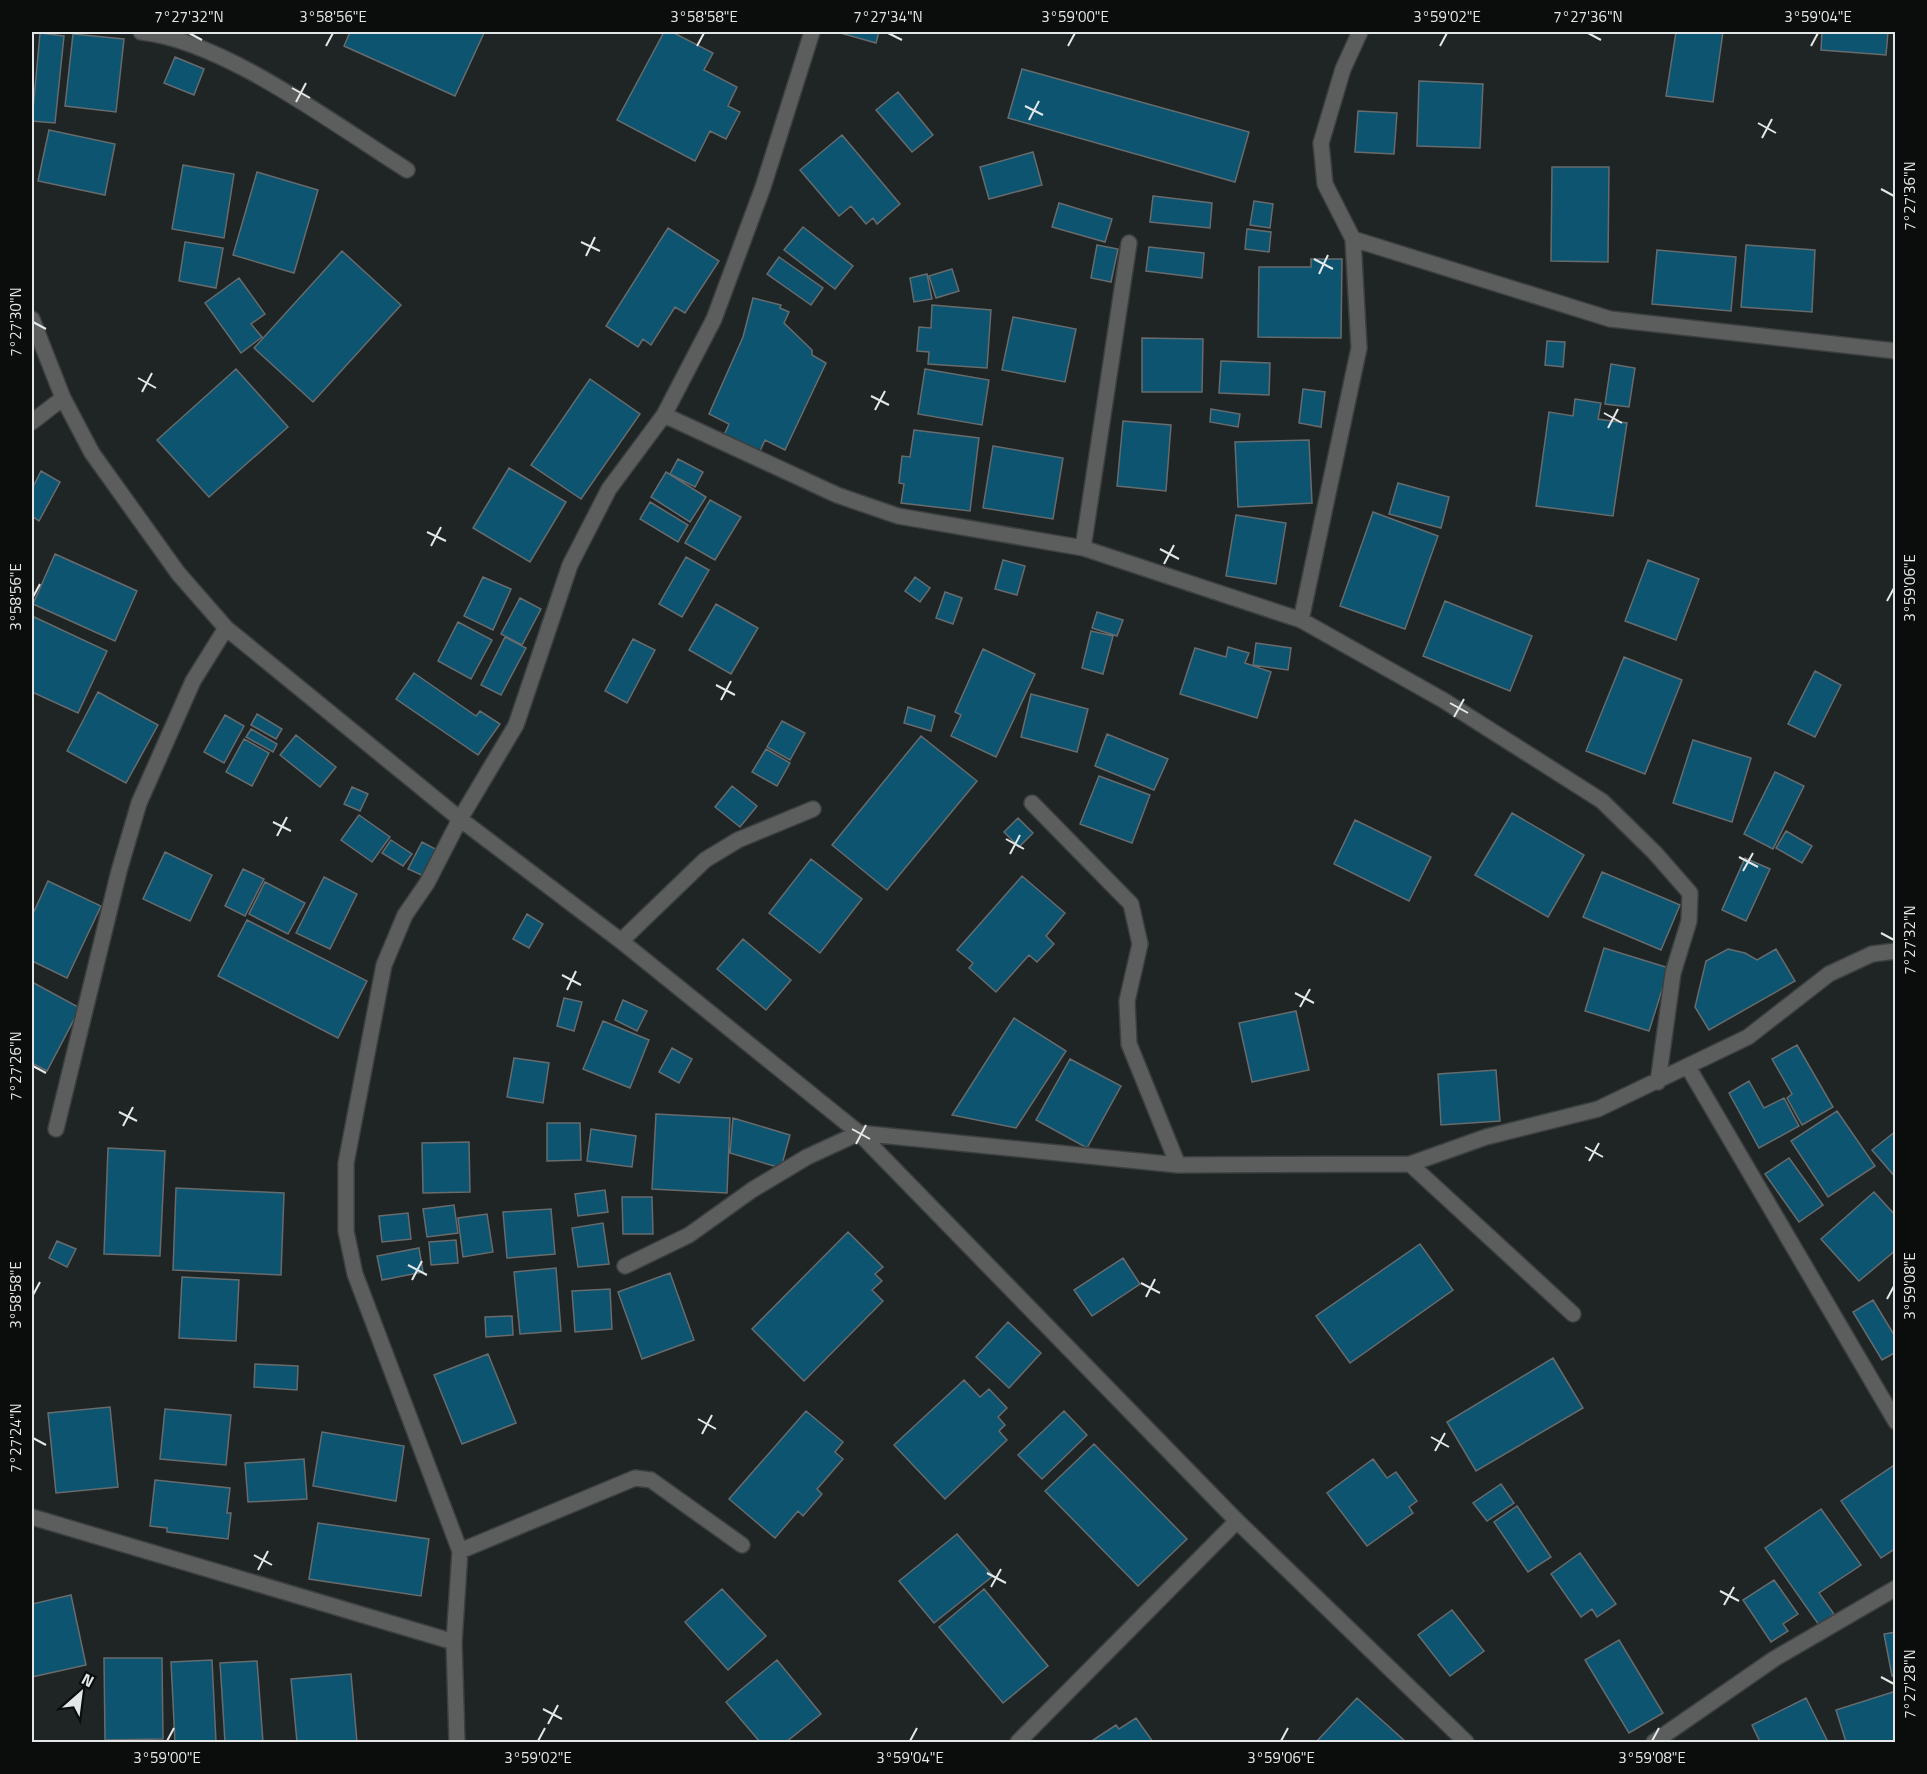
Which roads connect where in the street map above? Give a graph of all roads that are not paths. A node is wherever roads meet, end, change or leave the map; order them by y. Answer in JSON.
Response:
{"nodes":[{"id":1,"x":141,"y":32,"type":"edge"},
{"id":2,"x":812,"y":32,"type":"edge"},
{"id":3,"x":1360,"y":32,"type":"edge"},
{"id":4,"x":407,"y":170,"type":"dead end"},
{"id":5,"x":1353,"y":239,"type":"junction"},
{"id":6,"x":1129,"y":243,"type":"dead end"},
{"id":7,"x":32,"y":319,"type":"edge"},
{"id":8,"x":1896,"y":351,"type":"edge"},
{"id":9,"x":63,"y":398,"type":"junction"},
{"id":10,"x":664,"y":415,"type":"junction"},
{"id":11,"x":32,"y":422,"type":"edge"},
{"id":12,"x":1083,"y":548,"type":"junction"},
{"id":13,"x":1301,"y":620,"type":"junction"},
{"id":14,"x":226,"y":628,"type":"junction"},
{"id":15,"x":1032,"y":803,"type":"dead end"},
{"id":16,"x":813,"y":810,"type":"dead end"},
{"id":17,"x":460,"y":819,"type":"junction"},
{"id":18,"x":621,"y":941,"type":"junction"},
{"id":19,"x":1896,"y":951,"type":"edge"},
{"id":20,"x":1688,"y":1067,"type":"junction"},
{"id":21,"x":1658,"y":1082,"type":"junction"},
{"id":22,"x":56,"y":1129,"type":"dead end"},
{"id":23,"x":859,"y":1133,"type":"junction"},
{"id":24,"x":1410,"y":1164,"type":"junction"},
{"id":25,"x":1178,"y":1165,"type":"junction"},
{"id":26,"x":625,"y":1266,"type":"dead end"},
{"id":27,"x":1573,"y":1314,"type":"dead end"},
{"id":28,"x":1896,"y":1422,"type":"edge"},
{"id":29,"x":32,"y":1517,"type":"edge"},
{"id":30,"x":1238,"y":1521,"type":"junction"},
{"id":31,"x":742,"y":1545,"type":"dead end"},
{"id":32,"x":460,"y":1551,"type":"junction"},
{"id":33,"x":1896,"y":1588,"type":"edge"},
{"id":34,"x":454,"y":1642,"type":"junction"},
{"id":35,"x":457,"y":1743,"type":"edge"},
{"id":36,"x":1018,"y":1743,"type":"edge"},
{"id":37,"x":1466,"y":1743,"type":"edge"},
{"id":38,"x":1654,"y":1743,"type":"edge"}],
"edges":[{"from":1,"to":4,"type":"street"},
{"from":2,"to":10,"type":"street"},
{"from":3,"to":5,"type":"street"},
{"from":5,"to":8,"type":"street"},
{"from":5,"to":13,"type":"street"},
{"from":6,"to":12,"type":"street"},
{"from":7,"to":9,"type":"street"},
{"from":9,"to":11,"type":"street"},
{"from":9,"to":14,"type":"street"},
{"from":10,"to":12,"type":"street"},
{"from":10,"to":17,"type":"street"},
{"from":12,"to":13,"type":"street"},
{"from":13,"to":21,"type":"street"},
{"from":14,"to":17,"type":"street"},
{"from":14,"to":22,"type":"street"},
{"from":15,"to":25,"type":"street"},
{"from":16,"to":18,"type":"street"},
{"from":17,"to":18,"type":"street"},
{"from":17,"to":32,"type":"street"},
{"from":18,"to":23,"type":"street"},
{"from":19,"to":20,"type":"street"},
{"from":20,"to":21,"type":"street"},
{"from":20,"to":28,"type":"street"},
{"from":21,"to":24,"type":"street"},
{"from":23,"to":25,"type":"street"},
{"from":23,"to":26,"type":"street"},
{"from":23,"to":30,"type":"street"},
{"from":24,"to":25,"type":"street"},
{"from":24,"to":27,"type":"street"},
{"from":29,"to":34,"type":"street"},
{"from":30,"to":36,"type":"street"},
{"from":30,"to":37,"type":"street"},
{"from":31,"to":32,"type":"street"},
{"from":32,"to":34,"type":"street"},
{"from":33,"to":38,"type":"street"},
{"from":34,"to":35,"type":"street"}]}
